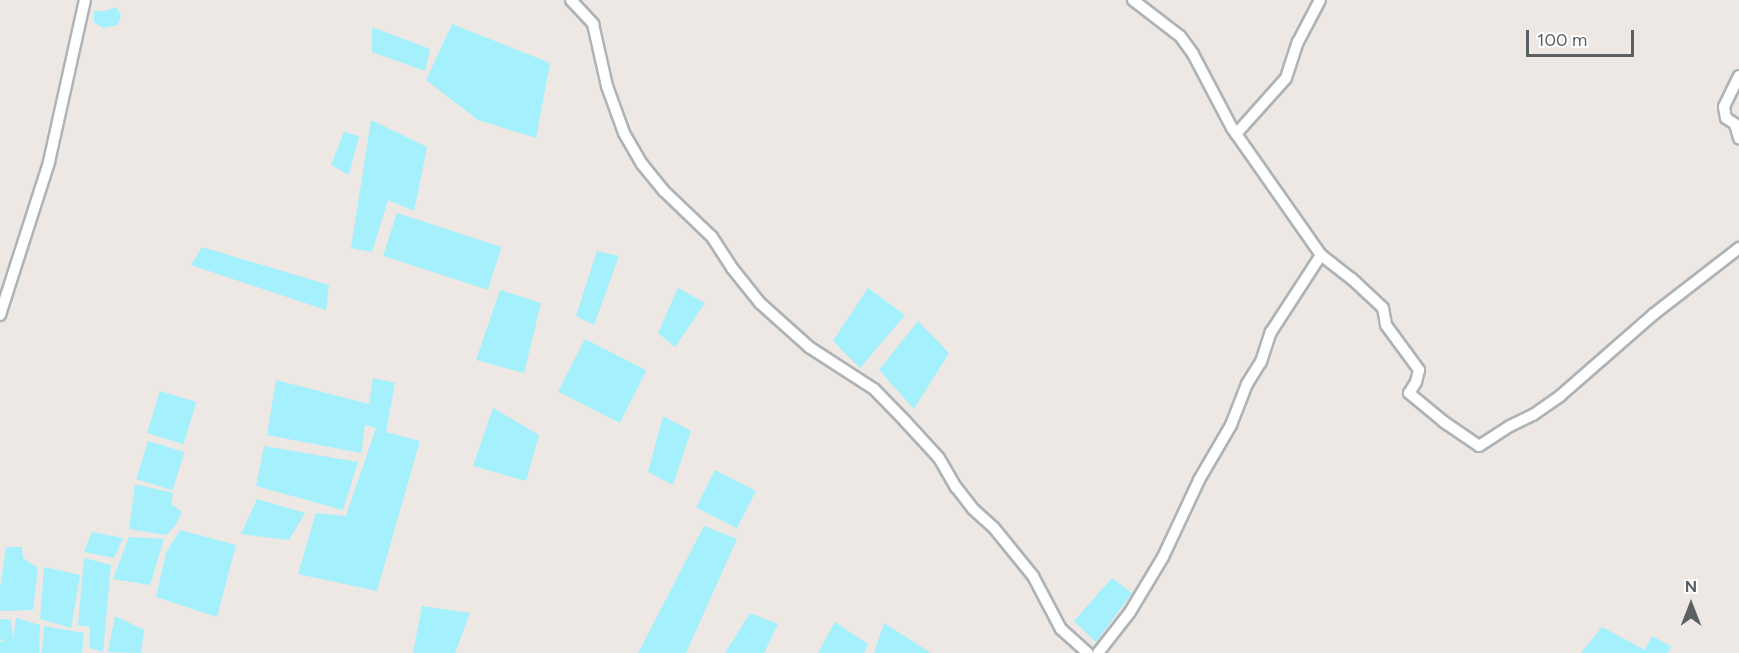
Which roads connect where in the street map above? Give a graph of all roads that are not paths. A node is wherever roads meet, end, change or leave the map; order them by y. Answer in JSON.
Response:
{"nodes":[{"id":1,"x":85,"y":0,"type":"edge"},
{"id":2,"x":571,"y":0,"type":"edge"},
{"id":3,"x":1133,"y":0,"type":"edge"},
{"id":4,"x":1320,"y":0,"type":"edge"},
{"id":5,"x":1739,"y":76,"type":"edge"},
{"id":6,"x":1236,"y":134,"type":"junction"},
{"id":7,"x":1739,"y":138,"type":"edge"},
{"id":8,"x":1739,"y":248,"type":"edge"},
{"id":9,"x":1321,"y":255,"type":"junction"},
{"id":10,"x":0,"y":315,"type":"edge"},
{"id":11,"x":1088,"y":653,"type":"edge"},
{"id":12,"x":1098,"y":653,"type":"edge"}],
"edges":[{"from":1,"to":10,"type":"street"},
{"from":2,"to":11,"type":"street"},
{"from":3,"to":6,"type":"street"},
{"from":4,"to":6,"type":"street"},
{"from":5,"to":7,"type":"street"},
{"from":6,"to":9,"type":"street"},
{"from":8,"to":9,"type":"street"},
{"from":9,"to":12,"type":"street"}]}
